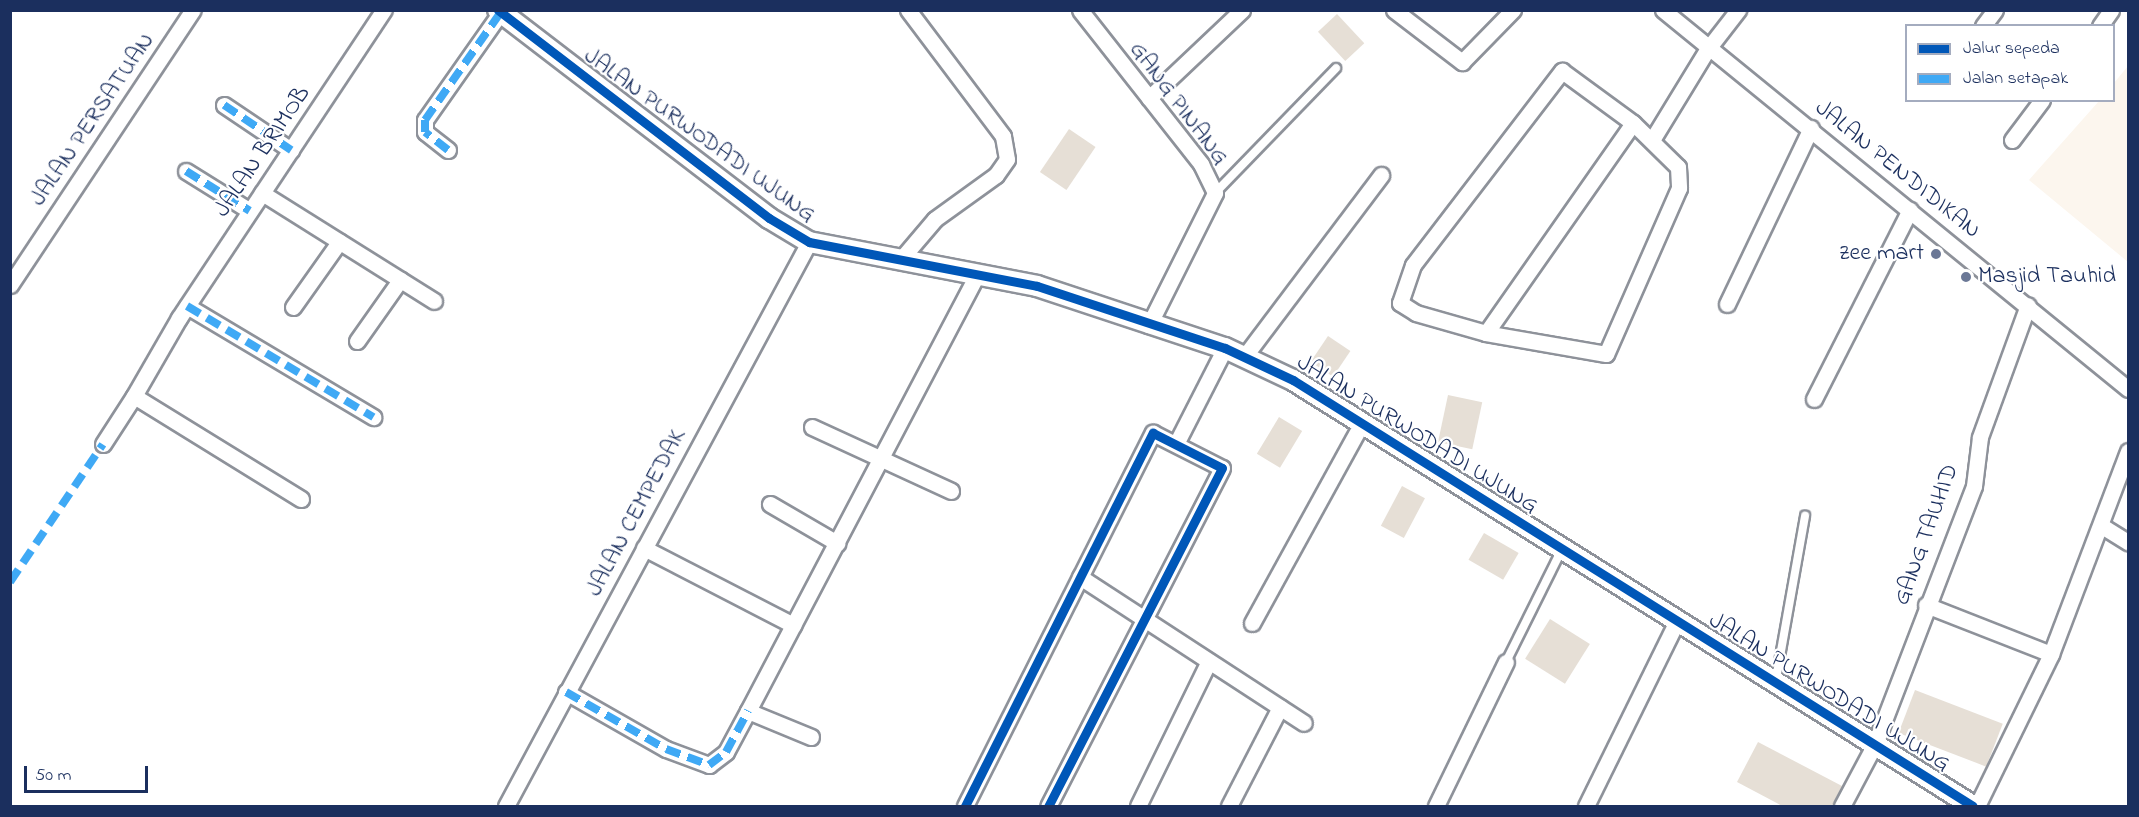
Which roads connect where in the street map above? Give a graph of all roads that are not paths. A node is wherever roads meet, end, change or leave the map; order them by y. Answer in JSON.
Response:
{"nodes":[{"id":1,"x":193,"y":10,"type":"edge"},
{"id":2,"x":384,"y":10,"type":"edge"},
{"id":3,"x":908,"y":10,"type":"edge"},
{"id":4,"x":1080,"y":10,"type":"edge"},
{"id":5,"x":1242,"y":10,"type":"edge"},
{"id":6,"x":1395,"y":10,"type":"edge"},
{"id":7,"x":1513,"y":10,"type":"edge"},
{"id":8,"x":1663,"y":10,"type":"edge"},
{"id":9,"x":1738,"y":10,"type":"edge"},
{"id":10,"x":1995,"y":10,"type":"edge"},
{"id":11,"x":2111,"y":10,"type":"edge"},
{"id":12,"x":499,"y":11,"type":"edge"},
{"id":13,"x":1984,"y":24,"type":"edge"},
{"id":14,"x":2101,"y":24,"type":"edge"},
{"id":15,"x":1707,"y":50,"type":"junction"},
{"id":16,"x":1336,"y":68,"type":"dead end"},
{"id":17,"x":1149,"y":98,"type":"junction"},
{"id":18,"x":2040,"y":102,"type":"edge"},
{"id":19,"x":224,"y":105,"type":"dead end"},
{"id":20,"x":1633,"y":123,"type":"junction"},
{"id":21,"x":1811,"y":128,"type":"junction"},
{"id":22,"x":1653,"y":140,"type":"junction"},
{"id":23,"x":2012,"y":140,"type":"dead end"},
{"id":24,"x":291,"y":150,"type":"junction"},
{"id":25,"x":448,"y":150,"type":"dead end"},
{"id":26,"x":186,"y":171,"type":"dead end"},
{"id":27,"x":1382,"y":175,"type":"dead end"},
{"id":28,"x":262,"y":193,"type":"junction"},
{"id":29,"x":1215,"y":193,"type":"junction"},
{"id":30,"x":1910,"y":210,"type":"junction"},
{"id":31,"x":250,"y":211,"type":"junction"},
{"id":32,"x":339,"y":242,"type":"junction"},
{"id":33,"x":809,"y":242,"type":"junction"},
{"id":34,"x":901,"y":259,"type":"junction"},
{"id":35,"x":977,"y":274,"type":"junction"},
{"id":36,"x":400,"y":280,"type":"junction"},
{"id":37,"x":10,"y":285,"type":"edge"},
{"id":38,"x":434,"y":301,"type":"dead end"},
{"id":39,"x":1727,"y":304,"type":"dead end"},
{"id":40,"x":2028,"y":305,"type":"junction"},
{"id":41,"x":293,"y":307,"type":"dead end"},
{"id":42,"x":183,"y":312,"type":"junction"},
{"id":43,"x":1149,"y":325,"type":"junction"},
{"id":44,"x":1486,"y":333,"type":"junction"},
{"id":45,"x":357,"y":341,"type":"dead end"},
{"id":46,"x":1225,"y":348,"type":"junction"},
{"id":47,"x":1244,"y":357,"type":"junction"},
{"id":48,"x":2128,"y":388,"type":"edge"},
{"id":49,"x":134,"y":396,"type":"junction"},
{"id":50,"x":1814,"y":399,"type":"dead end"},
{"id":51,"x":373,"y":417,"type":"dead end"},
{"id":52,"x":1362,"y":423,"type":"junction"},
{"id":53,"x":813,"y":428,"type":"dead end"},
{"id":54,"x":103,"y":444,"type":"dead end"},
{"id":55,"x":1176,"y":444,"type":"junction"},
{"id":56,"x":2128,"y":452,"type":"edge"},
{"id":57,"x":882,"y":459,"type":"junction"},
{"id":58,"x":951,"y":491,"type":"dead end"},
{"id":59,"x":301,"y":499,"type":"dead end"},
{"id":60,"x":770,"y":504,"type":"dead end"},
{"id":61,"x":1805,"y":516,"type":"dead end"},
{"id":62,"x":2102,"y":526,"type":"junction"},
{"id":63,"x":2128,"y":542,"type":"edge"},
{"id":64,"x":837,"y":543,"type":"junction"},
{"id":65,"x":644,"y":548,"type":"junction"},
{"id":66,"x":1562,"y":548,"type":"junction"},
{"id":67,"x":1080,"y":577,"type":"junction"},
{"id":68,"x":1926,"y":605,"type":"junction"},
{"id":69,"x":1145,"y":619,"type":"junction"},
{"id":70,"x":1677,"y":621,"type":"junction"},
{"id":71,"x":1252,"y":623,"type":"dead end"},
{"id":72,"x":793,"y":625,"type":"junction"},
{"id":73,"x":2051,"y":654,"type":"junction"},
{"id":74,"x":1209,"y":661,"type":"junction"},
{"id":75,"x":1506,"y":662,"type":"joint"},
{"id":76,"x":1775,"y":682,"type":"junction"},
{"id":77,"x":566,"y":692,"type":"junction"},
{"id":78,"x":1280,"y":707,"type":"junction"},
{"id":79,"x":748,"y":711,"type":"junction"},
{"id":80,"x":1304,"y":723,"type":"dead end"},
{"id":81,"x":811,"y":737,"type":"dead end"},
{"id":82,"x":1875,"y":744,"type":"junction"},
{"id":83,"x":506,"y":807,"type":"edge"},
{"id":84,"x":965,"y":807,"type":"edge"},
{"id":85,"x":1048,"y":807,"type":"edge"},
{"id":86,"x":1138,"y":807,"type":"edge"},
{"id":87,"x":1228,"y":807,"type":"edge"},
{"id":88,"x":1436,"y":807,"type":"edge"},
{"id":89,"x":1586,"y":807,"type":"edge"},
{"id":90,"x":1842,"y":807,"type":"edge"},
{"id":91,"x":1975,"y":807,"type":"edge"}],
"edges":[{"from":1,"to":37,"type":"street","name":"JALAN PERSATUAN"},
{"from":2,"to":24,"type":"street","name":"JALAN BRIMOB"},
{"from":3,"to":34,"type":"street"},
{"from":4,"to":17,"type":"street","name":"GANG PINANG"},
{"from":5,"to":17,"type":"street"},
{"from":6,"to":7,"type":"street"},
{"from":8,"to":15,"type":"street","name":"JALAN PENDIDIKAN"},
{"from":9,"to":15,"type":"street"},
{"from":10,"to":13,"type":"street"},
{"from":11,"to":14,"type":"street"},
{"from":12,"to":25,"type":"street"},
{"from":12,"to":33,"type":"street","name":"JALAN PURWODADI UJUNG"},
{"from":15,"to":21,"type":"street","name":"JALAN PENDIDIKAN"},
{"from":15,"to":22,"type":"street"},
{"from":16,"to":29,"type":"lane"},
{"from":17,"to":29,"type":"street","name":"GANG PINANG"},
{"from":18,"to":23,"type":"street"},
{"from":19,"to":24,"type":"street"},
{"from":20,"to":22,"type":"street"},
{"from":20,"to":44,"type":"street"},
{"from":20,"to":44,"type":"street"},
{"from":21,"to":30,"type":"street","name":"JALAN PENDIDIKAN"},
{"from":21,"to":39,"type":"street"},
{"from":22,"to":44,"type":"street"},
{"from":24,"to":28,"type":"street","name":"JALAN BRIMOB"},
{"from":26,"to":31,"type":"street"},
{"from":27,"to":47,"type":"street"},
{"from":28,"to":31,"type":"street","name":"JALAN BRIMOB"},
{"from":28,"to":32,"type":"street"},
{"from":29,"to":43,"type":"street","name":"GANG PINANG"},
{"from":30,"to":40,"type":"street","name":"JALAN PENDIDIKAN"},
{"from":30,"to":50,"type":"street"},
{"from":31,"to":42,"type":"street","name":"JALAN BRIMOB"},
{"from":32,"to":36,"type":"street"},
{"from":32,"to":41,"type":"street"},
{"from":33,"to":34,"type":"street","name":"JALAN PURWODADI UJUNG"},
{"from":33,"to":65,"type":"street","name":"JALAN CEMPEDAK"},
{"from":34,"to":35,"type":"street","name":"JALAN PURWODADI UJUNG"},
{"from":35,"to":43,"type":"street","name":"JALAN PURWODADI UJUNG"},
{"from":35,"to":57,"type":"street"},
{"from":36,"to":38,"type":"street"},
{"from":36,"to":45,"type":"street"},
{"from":40,"to":48,"type":"street","name":"JALAN PENDIDIKAN"},
{"from":40,"to":68,"type":"street","name":"GANG TAUHID"},
{"from":42,"to":49,"type":"street","name":"JALAN BRIMOB"},
{"from":42,"to":51,"type":"street"},
{"from":43,"to":46,"type":"street","name":"JALAN PURWODADI UJUNG"},
{"from":46,"to":47,"type":"street","name":"JALAN PURWODADI UJUNG"},
{"from":46,"to":55,"type":"street"},
{"from":47,"to":52,"type":"street","name":"JALAN PURWODADI UJUNG"},
{"from":49,"to":54,"type":"street","name":"JALAN BRIMOB"},
{"from":49,"to":59,"type":"street"},
{"from":52,"to":66,"type":"street","name":"JALAN PURWODADI UJUNG"},
{"from":52,"to":71,"type":"street"},
{"from":53,"to":57,"type":"street"},
{"from":55,"to":67,"type":"street"},
{"from":55,"to":69,"type":"street"},
{"from":56,"to":62,"type":"street"},
{"from":57,"to":58,"type":"street"},
{"from":57,"to":64,"type":"street"},
{"from":60,"to":64,"type":"street"},
{"from":61,"to":76,"type":"lane"},
{"from":62,"to":63,"type":"street"},
{"from":62,"to":73,"type":"street"},
{"from":64,"to":72,"type":"street"},
{"from":65,"to":72,"type":"street"},
{"from":65,"to":77,"type":"street","name":"JALAN CEMPEDAK"},
{"from":66,"to":70,"type":"street","name":"JALAN PURWODADI UJUNG"},
{"from":66,"to":75,"type":"lane"},
{"from":67,"to":69,"type":"street"},
{"from":67,"to":84,"type":"street"},
{"from":68,"to":73,"type":"street"},
{"from":68,"to":82,"type":"street","name":"GANG TAUHID"},
{"from":69,"to":74,"type":"street"},
{"from":69,"to":85,"type":"street"},
{"from":70,"to":76,"type":"street","name":"JALAN PURWODADI UJUNG"},
{"from":70,"to":89,"type":"street"},
{"from":72,"to":79,"type":"street"},
{"from":73,"to":91,"type":"street"},
{"from":74,"to":78,"type":"street"},
{"from":74,"to":86,"type":"street"},
{"from":75,"to":88,"type":"street"},
{"from":76,"to":82,"type":"street","name":"JALAN PURWODADI UJUNG"},
{"from":77,"to":79,"type":"street"},
{"from":77,"to":83,"type":"street","name":"JALAN CEMPEDAK"},
{"from":78,"to":80,"type":"street"},
{"from":78,"to":87,"type":"street"},
{"from":79,"to":81,"type":"street"},
{"from":82,"to":90,"type":"street","name":"GANG TAUHID"},
{"from":82,"to":91,"type":"street","name":"JALAN PURWODADI UJUNG"}]}
